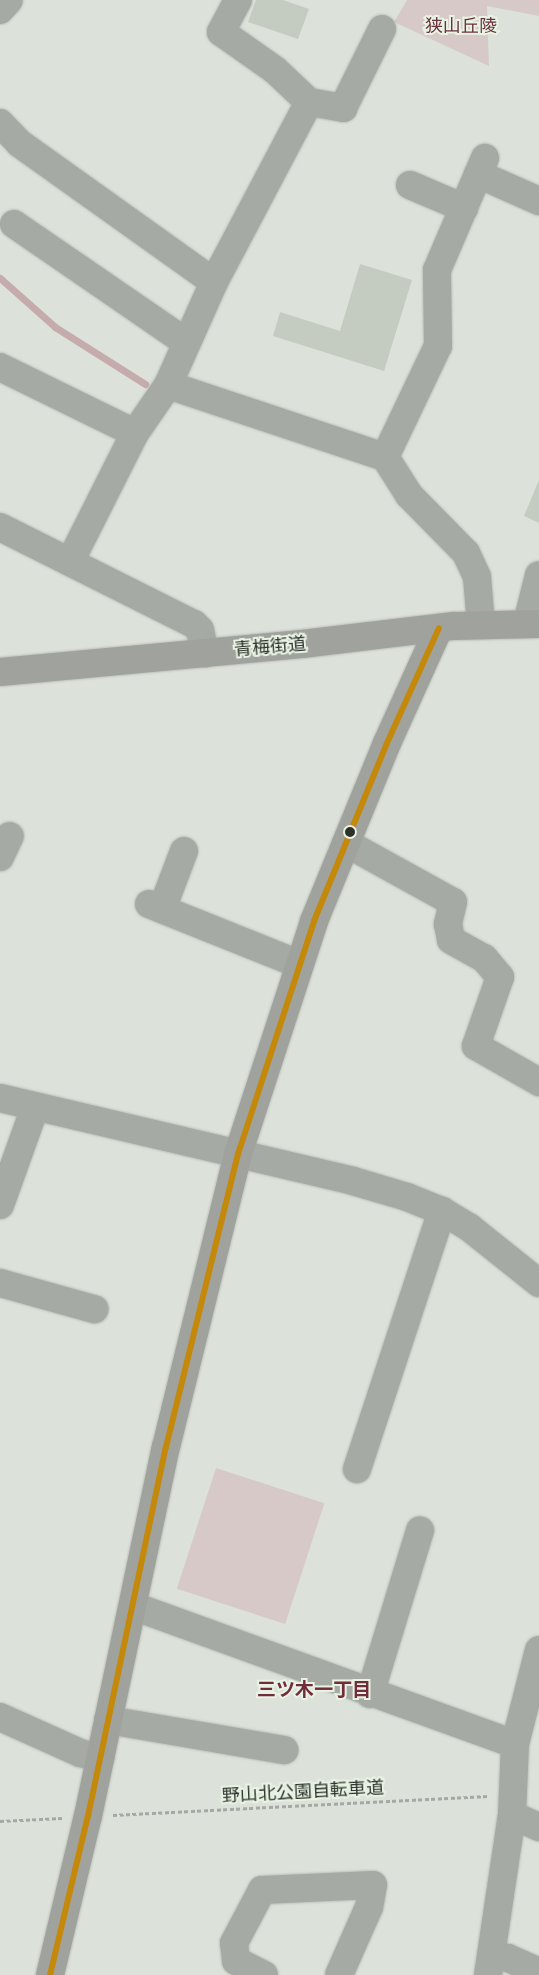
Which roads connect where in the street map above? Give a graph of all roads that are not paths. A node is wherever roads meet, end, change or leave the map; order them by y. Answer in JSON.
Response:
{"nodes":[{"id":1,"x":9,"y":0,"type":"edge"},
{"id":2,"x":238,"y":0,"type":"edge"},
{"id":3,"x":0,"y":10,"type":"edge"},
{"id":4,"x":382,"y":29,"type":"dead end"},
{"id":5,"x":309,"y":102,"type":"junction"},
{"id":6,"x":0,"y":123,"type":"edge"},
{"id":7,"x":410,"y":186,"type":"dead end"},
{"id":8,"x":539,"y":201,"type":"edge"},
{"id":9,"x":464,"y":208,"type":"junction"},
{"id":10,"x":14,"y":224,"type":"dead end"},
{"id":11,"x":214,"y":282,"type":"junction"},
{"id":12,"x":186,"y":342,"type":"junction"},
{"id":13,"x":0,"y":367,"type":"edge"},
{"id":14,"x":168,"y":385,"type":"junction"},
{"id":15,"x":135,"y":433,"type":"junction"},
{"id":16,"x":385,"y":457,"type":"junction"},
{"id":17,"x":0,"y":527,"type":"edge"},
{"id":18,"x":70,"y":562,"type":"junction"},
{"id":19,"x":539,"y":575,"type":"edge"},
{"id":20,"x":481,"y":624,"type":"junction"},
{"id":21,"x":533,"y":624,"type":"edge"},
{"id":22,"x":440,"y":628,"type":"junction"},
{"id":23,"x":206,"y":653,"type":"junction"},
{"id":24,"x":0,"y":672,"type":"edge"},
{"id":25,"x":346,"y":843,"type":"junction"},
{"id":26,"x":184,"y":851,"type":"dead end"},
{"id":27,"x":299,"y":964,"type":"junction"},
{"id":28,"x":539,"y":1082,"type":"edge"},
{"id":29,"x":0,"y":1098,"type":"edge"},
{"id":30,"x":36,"y":1107,"type":"junction"},
{"id":31,"x":238,"y":1154,"type":"junction"},
{"id":32,"x":0,"y":1205,"type":"edge"},
{"id":33,"x":442,"y":1211,"type":"junction"},
{"id":34,"x":0,"y":1283,"type":"edge"},
{"id":35,"x":539,"y":1283,"type":"edge"},
{"id":36,"x":94,"y":1309,"type":"dead end"},
{"id":37,"x":357,"y":1469,"type":"dead end"},
{"id":38,"x":420,"y":1530,"type":"dead end"},
{"id":39,"x":133,"y":1606,"type":"junction"},
{"id":40,"x":539,"y":1650,"type":"edge"},
{"id":41,"x":370,"y":1694,"type":"junction"},
{"id":42,"x":0,"y":1716,"type":"edge"},
{"id":43,"x":108,"y":1720,"type":"junction"},
{"id":44,"x":515,"y":1744,"type":"junction"},
{"id":45,"x":284,"y":1750,"type":"dead end"},
{"id":46,"x":100,"y":1758,"type":"junction"},
{"id":47,"x":503,"y":1805,"type":"junction"},
{"id":48,"x":539,"y":1827,"type":"edge"},
{"id":49,"x":490,"y":1965,"type":"edge"},
{"id":50,"x":539,"y":1972,"type":"edge"},
{"id":51,"x":50,"y":1975,"type":"edge"},
{"id":52,"x":264,"y":1975,"type":"edge"},
{"id":53,"x":339,"y":1975,"type":"edge"}],
"edges":[{"from":1,"to":3,"type":"street"},
{"from":2,"to":5,"type":"street"},
{"from":4,"to":5,"type":"street"},
{"from":5,"to":11,"type":"street"},
{"from":6,"to":11,"type":"street"},
{"from":7,"to":9,"type":"street"},
{"from":8,"to":9,"type":"street"},
{"from":9,"to":16,"type":"street"},
{"from":10,"to":12,"type":"street"},
{"from":11,"to":12,"type":"street"},
{"from":12,"to":14,"type":"street"},
{"from":13,"to":15,"type":"street"},
{"from":14,"to":15,"type":"street"},
{"from":14,"to":16,"type":"street"},
{"from":15,"to":18,"type":"street"},
{"from":16,"to":20,"type":"street"},
{"from":17,"to":18,"type":"street"},
{"from":18,"to":23,"type":"street"},
{"from":19,"to":21,"type":"street"},
{"from":20,"to":21,"type":"main road","name":"青梅街道"},
{"from":20,"to":22,"type":"main road","name":"青梅街道"},
{"from":22,"to":23,"type":"main road","name":"青梅街道"},
{"from":22,"to":25,"type":"main road"},
{"from":23,"to":24,"type":"main road","name":"青梅街道"},
{"from":25,"to":27,"type":"main road"},
{"from":25,"to":28,"type":"street"},
{"from":26,"to":27,"type":"street"},
{"from":27,"to":31,"type":"main road"},
{"from":29,"to":30,"type":"street"},
{"from":30,"to":31,"type":"street"},
{"from":30,"to":32,"type":"street"},
{"from":31,"to":33,"type":"street"},
{"from":31,"to":39,"type":"main road"},
{"from":33,"to":35,"type":"street"},
{"from":33,"to":37,"type":"street"},
{"from":34,"to":36,"type":"street"},
{"from":38,"to":41,"type":"street"},
{"from":39,"to":41,"type":"street"},
{"from":39,"to":43,"type":"main road"},
{"from":40,"to":44,"type":"street"},
{"from":41,"to":44,"type":"street"},
{"from":42,"to":46,"type":"street"},
{"from":43,"to":45,"type":"street"},
{"from":43,"to":46,"type":"main road"},
{"from":44,"to":47,"type":"street"},
{"from":46,"to":51,"type":"main road"},
{"from":47,"to":48,"type":"street"},
{"from":47,"to":49,"type":"street"},
{"from":49,"to":50,"type":"street"},
{"from":52,"to":53,"type":"street"}]}
